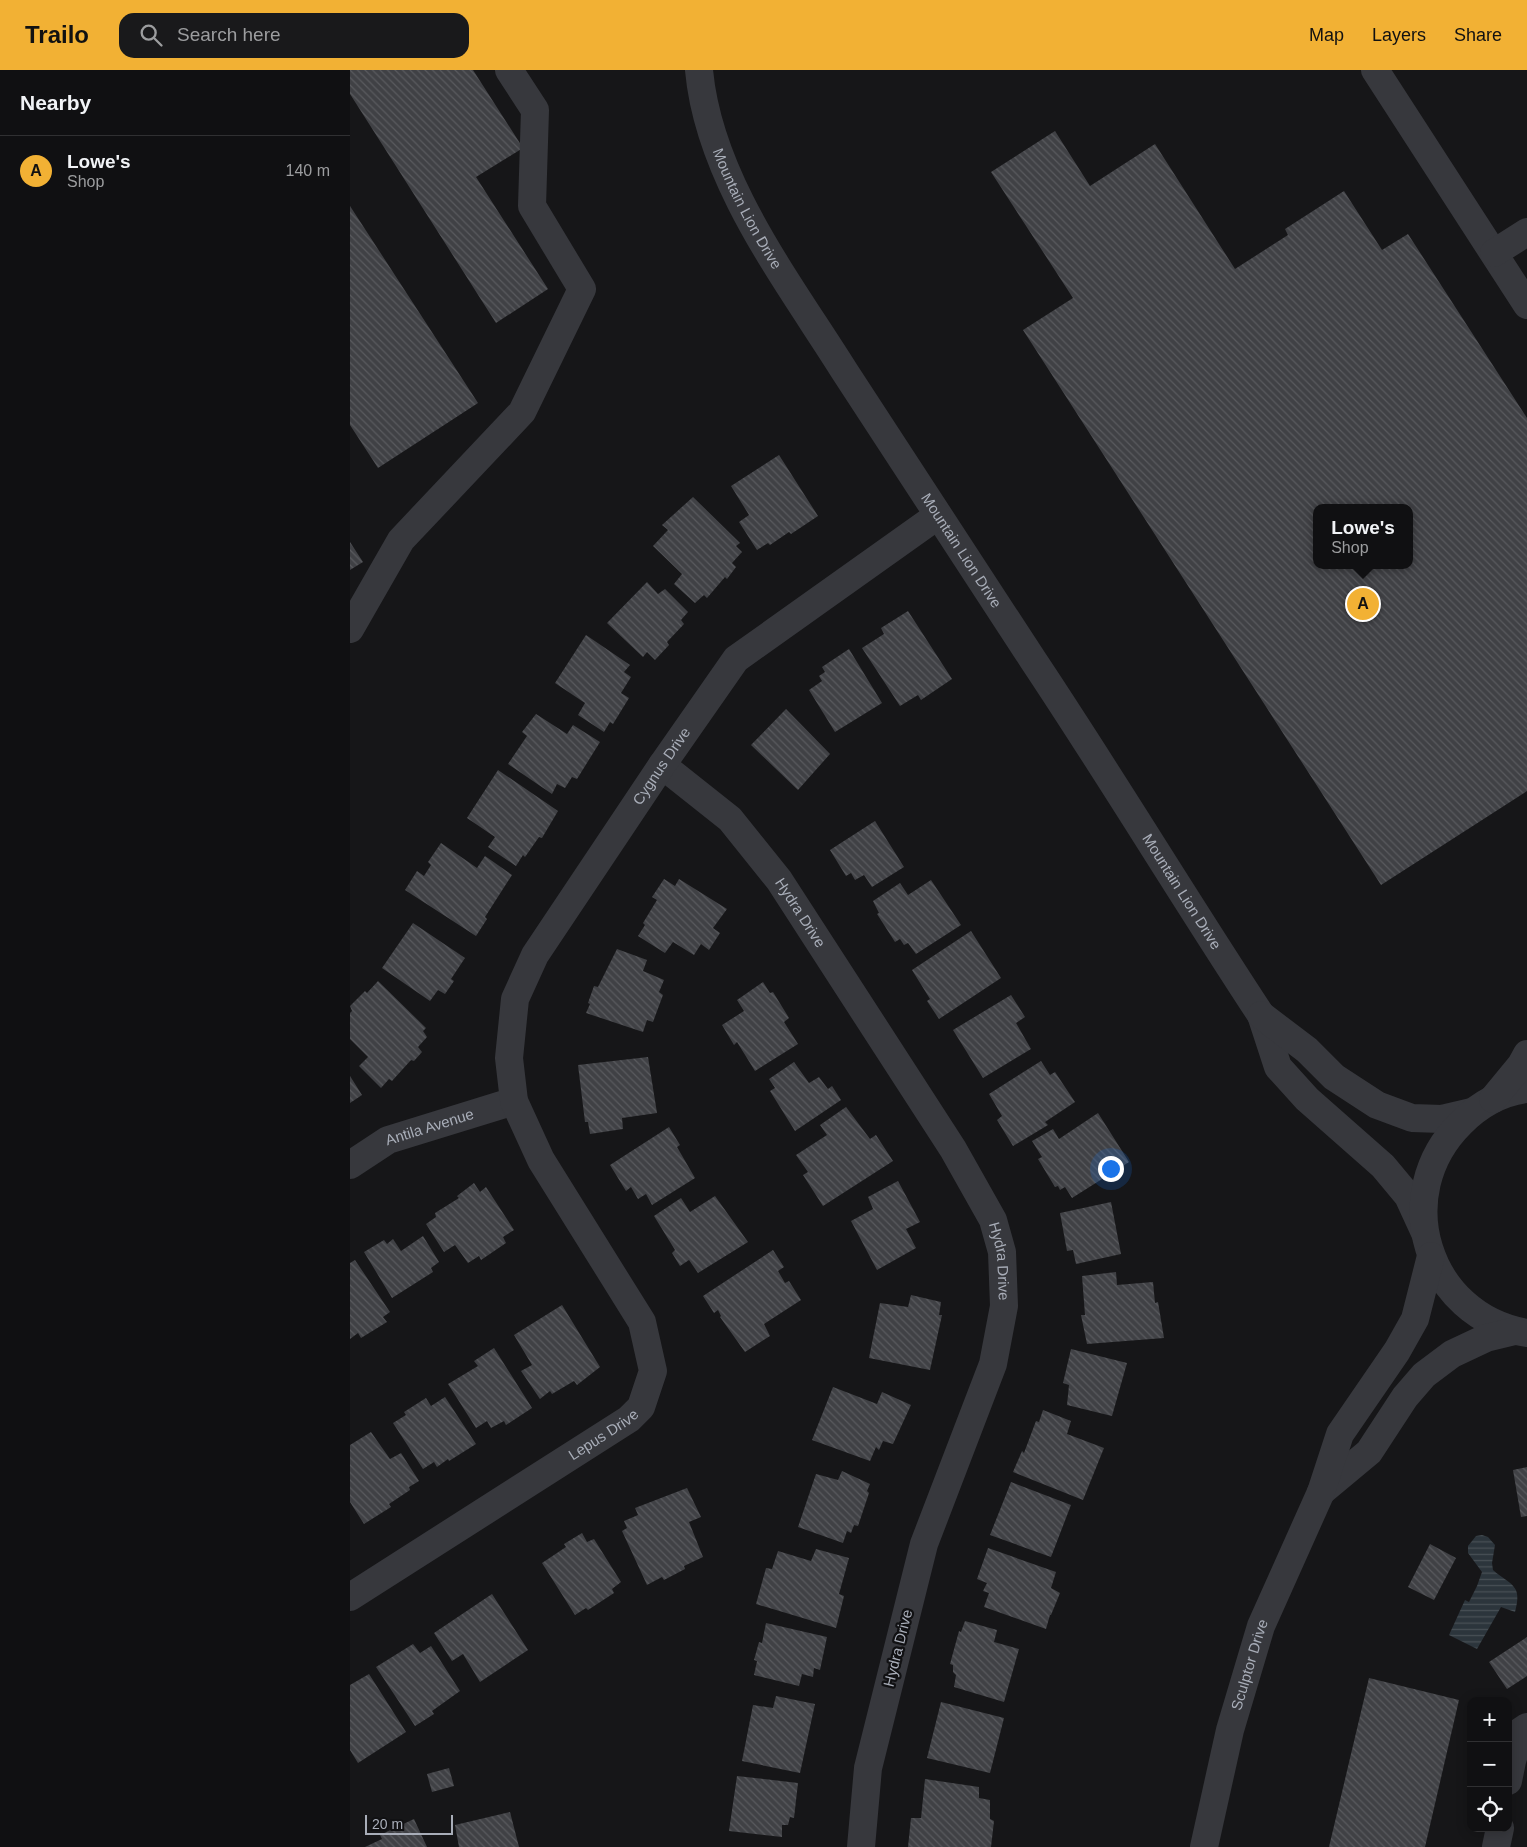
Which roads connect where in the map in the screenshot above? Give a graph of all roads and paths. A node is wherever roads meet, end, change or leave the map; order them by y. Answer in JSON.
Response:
{"nodes":[{"id":1,"x":509,"y":70,"type":"edge"},
{"id":2,"x":699,"y":70,"type":"edge"},
{"id":3,"x":1375,"y":70,"type":"edge"},
{"id":4,"x":1527,"y":232,"type":"edge"},
{"id":5,"x":1494,"y":254,"type":"junction"},
{"id":6,"x":1527,"y":305,"type":"edge"},
{"id":7,"x":938,"y":516,"type":"junction"},
{"id":8,"x":350,"y":629,"type":"edge"},
{"id":9,"x":662,"y":765,"type":"junction"},
{"id":10,"x":1261,"y":1015,"type":"junction"},
{"id":11,"x":1527,"y":1054,"type":"edge"},
{"id":12,"x":1527,"y":1089,"type":"edge"},
{"id":13,"x":514,"y":1101,"type":"junction"},
{"id":14,"x":1482,"y":1105,"type":"junction"},
{"id":15,"x":350,"y":1165,"type":"edge"},
{"id":16,"x":1428,"y":1244,"type":"junction"},
{"id":17,"x":1521,"y":1332,"type":"edge"},
{"id":18,"x":1321,"y":1492,"type":"junction"},
{"id":19,"x":350,"y":1597,"type":"edge"},
{"id":20,"x":1527,"y":1727,"type":"edge"},
{"id":21,"x":1512,"y":1761,"type":"edge"},
{"id":22,"x":1499,"y":1832,"type":"edge"},
{"id":23,"x":861,"y":1847,"type":"edge"},
{"id":24,"x":1204,"y":1847,"type":"edge"},
{"id":25,"x":1496,"y":1847,"type":"edge"}],
"edges":[{"from":1,"to":8,"type":"street"},
{"from":2,"to":7,"type":"street","name":"Mountain Lion Drive"},
{"from":3,"to":5,"type":"street"},
{"from":4,"to":5,"type":"street"},
{"from":5,"to":6,"type":"street"},
{"from":7,"to":9,"type":"street","name":"Cygnus Drive"},
{"from":7,"to":10,"type":"street","name":"Mountain Lion Drive"},
{"from":9,"to":13,"type":"street","name":"Cygnus Drive"},
{"from":9,"to":23,"type":"street","name":"Hydra Drive"},
{"from":10,"to":14,"type":"street","name":"Mountain Lion Drive"},
{"from":10,"to":16,"type":"street","name":"Mountain Lion Drive"},
{"from":11,"to":14,"type":"street"},
{"from":12,"to":14,"type":"street","name":"Mountain Lion Drive"},
{"from":13,"to":15,"type":"street","name":"Antila Avenue"},
{"from":13,"to":19,"type":"street","name":"Lepus Drive"},
{"from":14,"to":16,"type":"street"},
{"from":16,"to":17,"type":"street","name":"Mountain Lion Drive"},
{"from":16,"to":18,"type":"street","name":"Sculptor Drive"},
{"from":17,"to":18,"type":"street","name":"Sculptor Drive"},
{"from":18,"to":24,"type":"street","name":"Sculptor Drive"},
{"from":20,"to":21,"type":"street"},
{"from":22,"to":25,"type":"street"}]}
